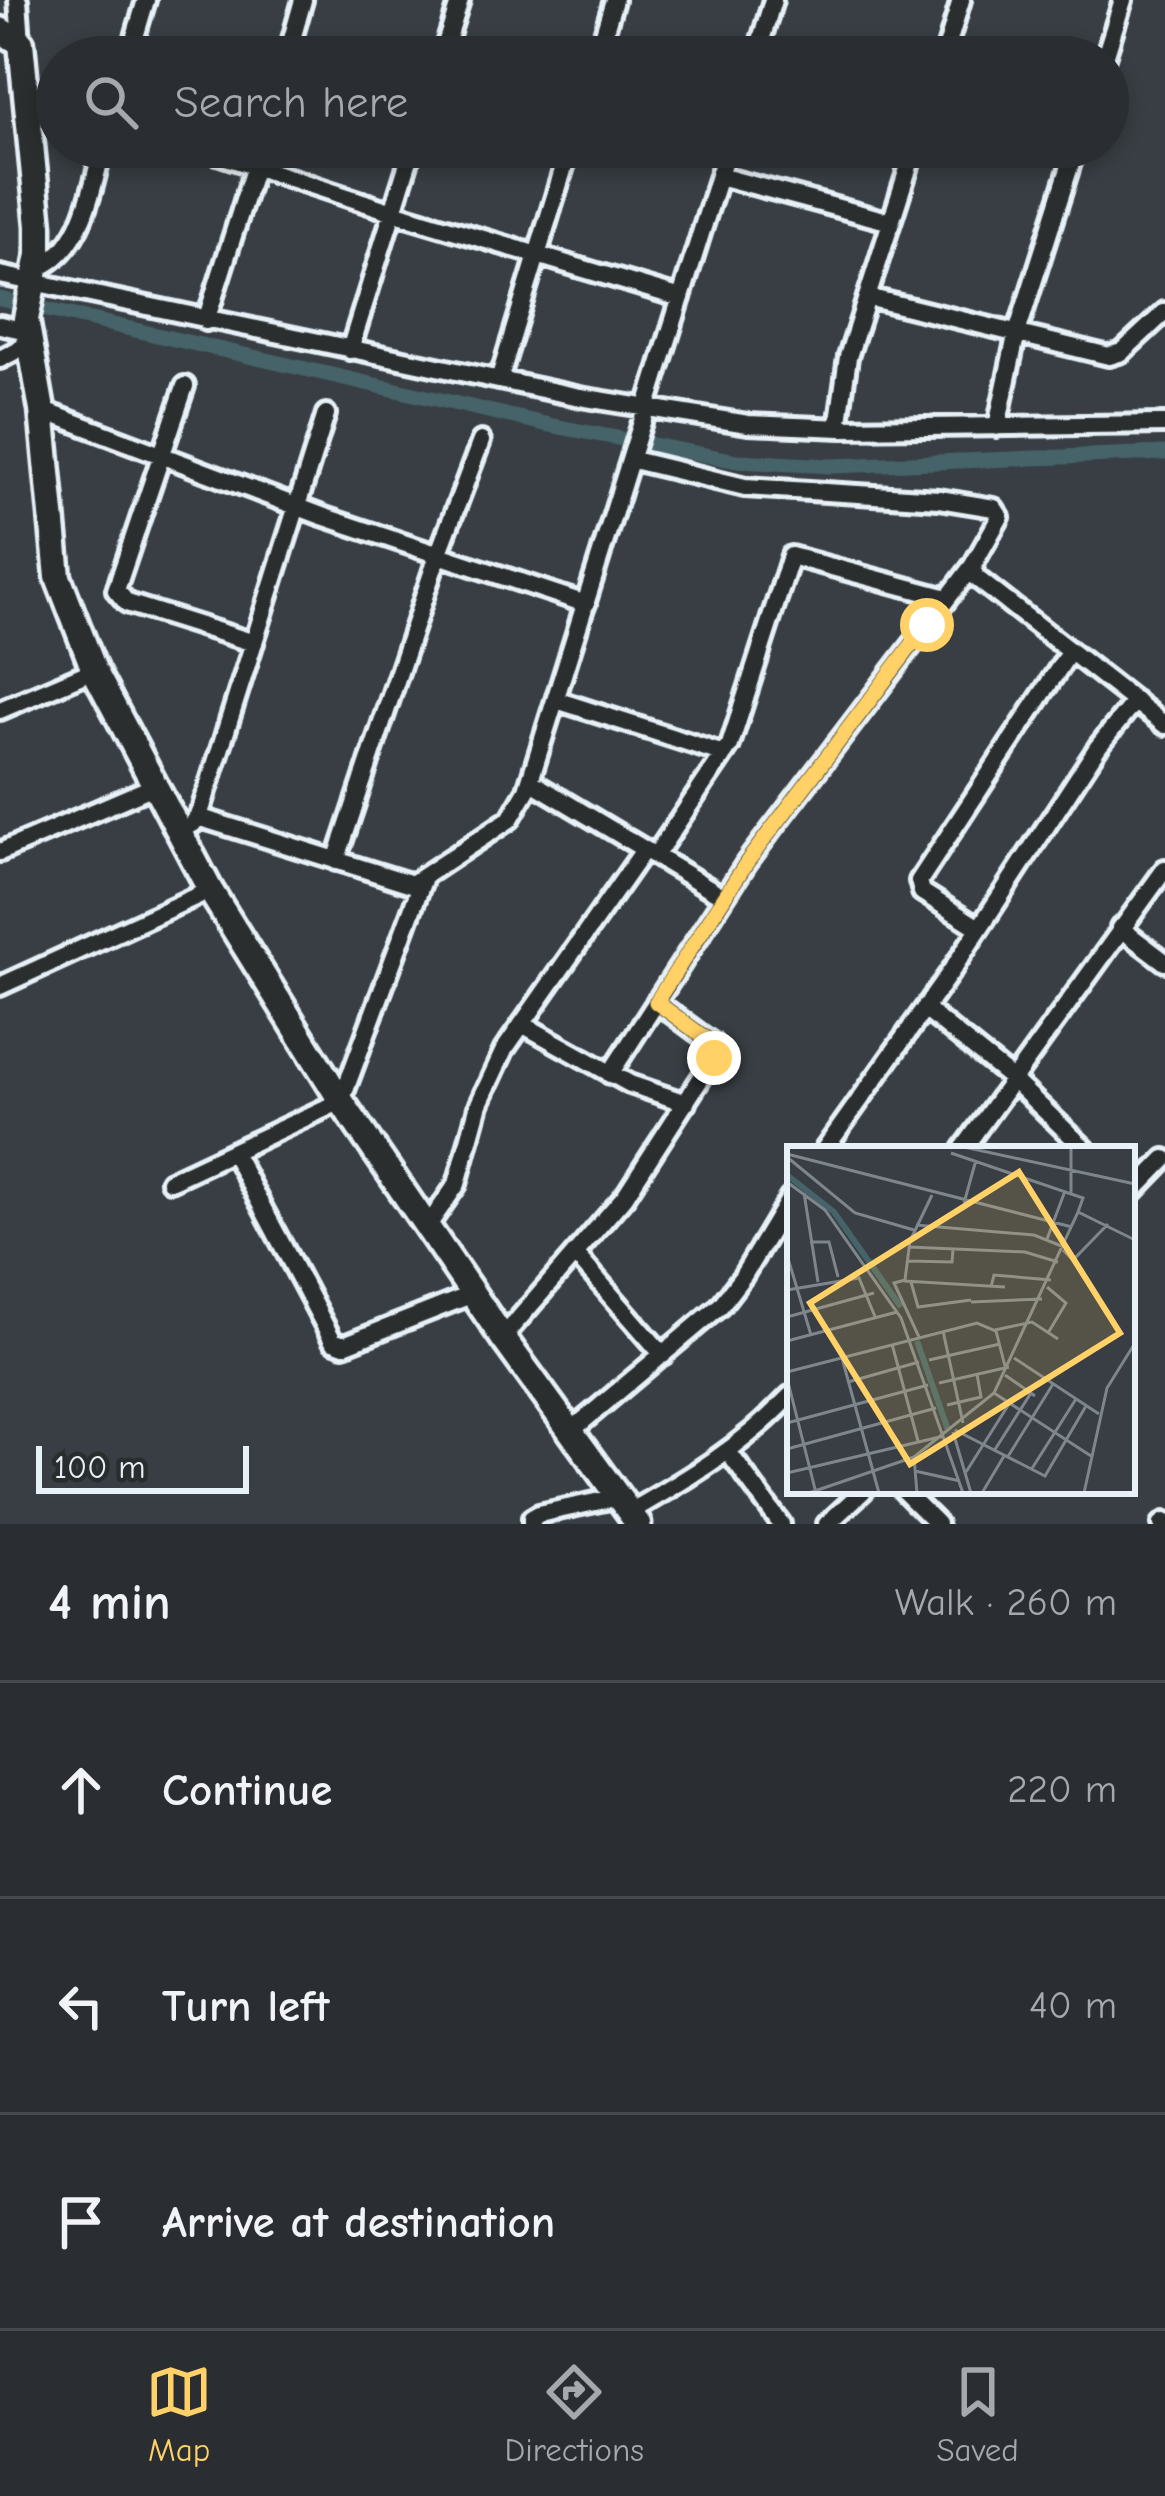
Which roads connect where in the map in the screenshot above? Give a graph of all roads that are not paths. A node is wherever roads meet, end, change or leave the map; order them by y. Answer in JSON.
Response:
{"nodes":[{"id":1,"x":18,"y":0,"type":"edge"},
{"id":2,"x":146,"y":0,"type":"edge"},
{"id":3,"x":302,"y":0,"type":"edge"},
{"id":4,"x":460,"y":0,"type":"edge"},
{"id":5,"x":614,"y":0,"type":"edge"},
{"id":6,"x":773,"y":0,"type":"edge"},
{"id":7,"x":961,"y":0,"type":"edge"},
{"id":8,"x":1123,"y":0,"type":"edge"},
{"id":9,"x":135,"y":36,"type":"edge"},
{"id":10,"x":292,"y":36,"type":"edge"},
{"id":11,"x":449,"y":36,"type":"edge"},
{"id":12,"x":603,"y":36,"type":"edge"},
{"id":13,"x":762,"y":36,"type":"edge"},
{"id":14,"x":950,"y":36,"type":"edge"},
{"id":15,"x":1112,"y":36,"type":"edge"},
{"id":16,"x":10,"y":37,"type":"edge"},
{"id":17,"x":26,"y":91,"type":"junction"},
{"id":18,"x":36,"y":94,"type":"edge"},
{"id":19,"x":96,"y":168,"type":"edge"},
{"id":20,"x":256,"y":168,"type":"edge"},
{"id":21,"x":259,"y":168,"type":"edge"},
{"id":22,"x":407,"y":168,"type":"edge"},
{"id":23,"x":564,"y":168,"type":"edge"},
{"id":24,"x":721,"y":168,"type":"edge"},
{"id":25,"x":908,"y":168,"type":"edge"},
{"id":26,"x":1069,"y":168,"type":"edge"},
{"id":27,"x":718,"y":176,"type":"junction"},
{"id":28,"x":393,"y":212,"type":"junction"},
{"id":29,"x":891,"y":222,"type":"junction"},
{"id":30,"x":537,"y":255,"type":"junction"},
{"id":31,"x":0,"y":275,"type":"edge"},
{"id":32,"x":867,"y":297,"type":"junction"},
{"id":33,"x":681,"y":298,"type":"junction"},
{"id":34,"x":26,"y":309,"type":"edge"},
{"id":35,"x":1165,"y":312,"type":"edge"},
{"id":36,"x":206,"y":321,"type":"junction"},
{"id":37,"x":1158,"y":330,"type":"edge"},
{"id":38,"x":1016,"y":336,"type":"junction"},
{"id":39,"x":350,"y":350,"type":"junction"},
{"id":40,"x":0,"y":359,"type":"edge"},
{"id":41,"x":499,"y":380,"type":"junction"},
{"id":42,"x":185,"y":386,"type":"dead end"},
{"id":43,"x":42,"y":410,"type":"junction"},
{"id":44,"x":646,"y":411,"type":"junction"},
{"id":45,"x":326,"y":414,"type":"dead end"},
{"id":46,"x":1165,"y":424,"type":"edge"},
{"id":47,"x":997,"y":427,"type":"junction"},
{"id":48,"x":838,"y":428,"type":"junction"},
{"id":49,"x":481,"y":441,"type":"dead end"},
{"id":50,"x":163,"y":456,"type":"junction"},
{"id":51,"x":634,"y":457,"type":"junction"},
{"id":52,"x":297,"y":506,"type":"junction"},
{"id":53,"x":438,"y":555,"type":"junction"},
{"id":54,"x":973,"y":565,"type":"junction"},
{"id":55,"x":947,"y":598,"type":"junction"},
{"id":56,"x":586,"y":604,"type":"junction"},
{"id":57,"x":254,"y":643,"type":"junction"},
{"id":58,"x":1069,"y":653,"type":"junction"},
{"id":59,"x":94,"y":670,"type":"junction"},
{"id":60,"x":556,"y":700,"type":"junction"},
{"id":61,"x":1136,"y":701,"type":"junction"},
{"id":62,"x":0,"y":710,"type":"edge"},
{"id":63,"x":1165,"y":725,"type":"edge"},
{"id":64,"x":724,"y":754,"type":"junction"},
{"id":65,"x":530,"y":781,"type":"junction"},
{"id":66,"x":154,"y":786,"type":"junction"},
{"id":67,"x":197,"y":817,"type":"junction"},
{"id":68,"x":180,"y":837,"type":"junction"},
{"id":69,"x":0,"y":852,"type":"edge"},
{"id":70,"x":650,"y":853,"type":"junction"},
{"id":71,"x":336,"y":861,"type":"junction"},
{"id":72,"x":1165,"y":868,"type":"edge"},
{"id":73,"x":423,"y":880,"type":"junction"},
{"id":74,"x":209,"y":890,"type":"junction"},
{"id":75,"x":724,"y":897,"type":"junction"},
{"id":76,"x":980,"y":928,"type":"junction"},
{"id":77,"x":1120,"y":928,"type":"junction"},
{"id":78,"x":1165,"y":962,"type":"edge"},
{"id":79,"x":0,"y":986,"type":"edge"},
{"id":80,"x":656,"y":1002,"type":"junction"},
{"id":81,"x":925,"y":1009,"type":"junction"},
{"id":82,"x":522,"y":1024,"type":"junction"},
{"id":83,"x":610,"y":1074,"type":"junction"},
{"id":84,"x":1012,"y":1078,"type":"junction"},
{"id":85,"x":341,"y":1101,"type":"junction"},
{"id":86,"x":686,"y":1103,"type":"junction"},
{"id":87,"x":827,"y":1146,"type":"edge"},
{"id":88,"x":965,"y":1146,"type":"edge"},
{"id":89,"x":1081,"y":1146,"type":"edge"},
{"id":90,"x":233,"y":1152,"type":"junction"},
{"id":91,"x":1165,"y":1160,"type":"edge"},
{"id":92,"x":170,"y":1181,"type":"dead end"},
{"id":93,"x":1135,"y":1190,"type":"edge"},
{"id":94,"x":787,"y":1203,"type":"edge"},
{"id":95,"x":428,"y":1227,"type":"junction"},
{"id":96,"x":576,"y":1256,"type":"junction"},
{"id":97,"x":473,"y":1294,"type":"junction"},
{"id":98,"x":503,"y":1337,"type":"junction"},
{"id":99,"x":663,"y":1354,"type":"junction"},
{"id":100,"x":787,"y":1399,"type":"edge"},
{"id":101,"x":571,"y":1431,"type":"junction"},
{"id":102,"x":729,"y":1453,"type":"junction"},
{"id":103,"x":859,"y":1494,"type":"edge"},
{"id":104,"x":907,"y":1494,"type":"edge"},
{"id":105,"x":629,"y":1511,"type":"edge"},
{"id":106,"x":532,"y":1524,"type":"edge"},
{"id":107,"x":781,"y":1524,"type":"edge"},
{"id":108,"x":827,"y":1524,"type":"edge"},
{"id":109,"x":937,"y":1524,"type":"edge"}],
"edges":[{"from":1,"to":16,"type":"street"},
{"from":2,"to":9,"type":"street"},
{"from":3,"to":10,"type":"street"},
{"from":4,"to":11,"type":"street"},
{"from":5,"to":12,"type":"street"},
{"from":6,"to":13,"type":"street"},
{"from":7,"to":14,"type":"street"},
{"from":8,"to":15,"type":"street"},
{"from":16,"to":17,"type":"street"},
{"from":17,"to":18,"type":"street"},
{"from":17,"to":34,"type":"street"},
{"from":19,"to":34,"type":"street"},
{"from":20,"to":36,"type":"street"},
{"from":21,"to":28,"type":"street"},
{"from":22,"to":28,"type":"street"},
{"from":23,"to":30,"type":"street"},
{"from":24,"to":27,"type":"street"},
{"from":25,"to":29,"type":"street"},
{"from":26,"to":38,"type":"street"},
{"from":27,"to":29,"type":"street"},
{"from":27,"to":33,"type":"street"},
{"from":28,"to":30,"type":"street"},
{"from":28,"to":39,"type":"street"},
{"from":29,"to":32,"type":"street"},
{"from":30,"to":33,"type":"street"},
{"from":30,"to":41,"type":"street"},
{"from":31,"to":34,"type":"street"},
{"from":32,"to":38,"type":"street"},
{"from":32,"to":48,"type":"street"},
{"from":33,"to":44,"type":"street"},
{"from":34,"to":36,"type":"street"},
{"from":34,"to":40,"type":"street"},
{"from":34,"to":43,"type":"street"},
{"from":35,"to":37,"type":"street"},
{"from":36,"to":39,"type":"street"},
{"from":37,"to":38,"type":"street"},
{"from":38,"to":47,"type":"street"},
{"from":39,"to":41,"type":"street"},
{"from":41,"to":44,"type":"street"},
{"from":42,"to":50,"type":"street"},
{"from":43,"to":50,"type":"street"},
{"from":43,"to":59,"type":"street"},
{"from":44,"to":48,"type":"street"},
{"from":44,"to":51,"type":"street"},
{"from":45,"to":52,"type":"street"},
{"from":46,"to":47,"type":"street"},
{"from":47,"to":48,"type":"street"},
{"from":49,"to":53,"type":"street"},
{"from":50,"to":52,"type":"street"},
{"from":50,"to":57,"type":"street"},
{"from":51,"to":54,"type":"street"},
{"from":51,"to":56,"type":"street"},
{"from":52,"to":53,"type":"street"},
{"from":52,"to":57,"type":"street"},
{"from":53,"to":56,"type":"street"},
{"from":53,"to":71,"type":"street"},
{"from":54,"to":55,"type":"street"},
{"from":54,"to":58,"type":"street"},
{"from":55,"to":64,"type":"street"},
{"from":55,"to":75,"type":"street"},
{"from":56,"to":60,"type":"street"},
{"from":57,"to":67,"type":"street"},
{"from":58,"to":61,"type":"street"},
{"from":58,"to":76,"type":"street"},
{"from":59,"to":62,"type":"street"},
{"from":59,"to":66,"type":"street"},
{"from":60,"to":64,"type":"street"},
{"from":60,"to":65,"type":"street"},
{"from":61,"to":63,"type":"street"},
{"from":61,"to":76,"type":"street"},
{"from":64,"to":70,"type":"street"},
{"from":65,"to":70,"type":"street"},
{"from":65,"to":73,"type":"street"},
{"from":66,"to":68,"type":"street"},
{"from":66,"to":69,"type":"street"},
{"from":67,"to":68,"type":"street"},
{"from":67,"to":71,"type":"street"},
{"from":68,"to":74,"type":"street"},
{"from":70,"to":75,"type":"street"},
{"from":70,"to":82,"type":"street"},
{"from":71,"to":73,"type":"street"},
{"from":72,"to":77,"type":"street"},
{"from":73,"to":85,"type":"street"},
{"from":74,"to":79,"type":"street"},
{"from":74,"to":85,"type":"street"},
{"from":75,"to":80,"type":"street"},
{"from":76,"to":81,"type":"street"},
{"from":77,"to":78,"type":"street"},
{"from":77,"to":84,"type":"street"},
{"from":80,"to":83,"type":"street"},
{"from":80,"to":86,"type":"street"},
{"from":81,"to":84,"type":"street"},
{"from":81,"to":87,"type":"street"},
{"from":82,"to":83,"type":"street"},
{"from":82,"to":95,"type":"street"},
{"from":83,"to":86,"type":"street"},
{"from":84,"to":88,"type":"street"},
{"from":84,"to":89,"type":"street"},
{"from":85,"to":90,"type":"street"},
{"from":85,"to":95,"type":"street"},
{"from":86,"to":96,"type":"street"},
{"from":90,"to":92,"type":"street"},
{"from":90,"to":97,"type":"street"},
{"from":91,"to":93,"type":"street"},
{"from":94,"to":99,"type":"street"},
{"from":95,"to":97,"type":"street"},
{"from":96,"to":98,"type":"street"},
{"from":96,"to":99,"type":"street"},
{"from":97,"to":98,"type":"street"},
{"from":98,"to":101,"type":"street"},
{"from":99,"to":101,"type":"street"},
{"from":100,"to":102,"type":"street"},
{"from":101,"to":105,"type":"street"},
{"from":102,"to":105,"type":"street"},
{"from":102,"to":107,"type":"street"},
{"from":103,"to":108,"type":"street"},
{"from":104,"to":109,"type":"street"},
{"from":105,"to":106,"type":"street"}]}
